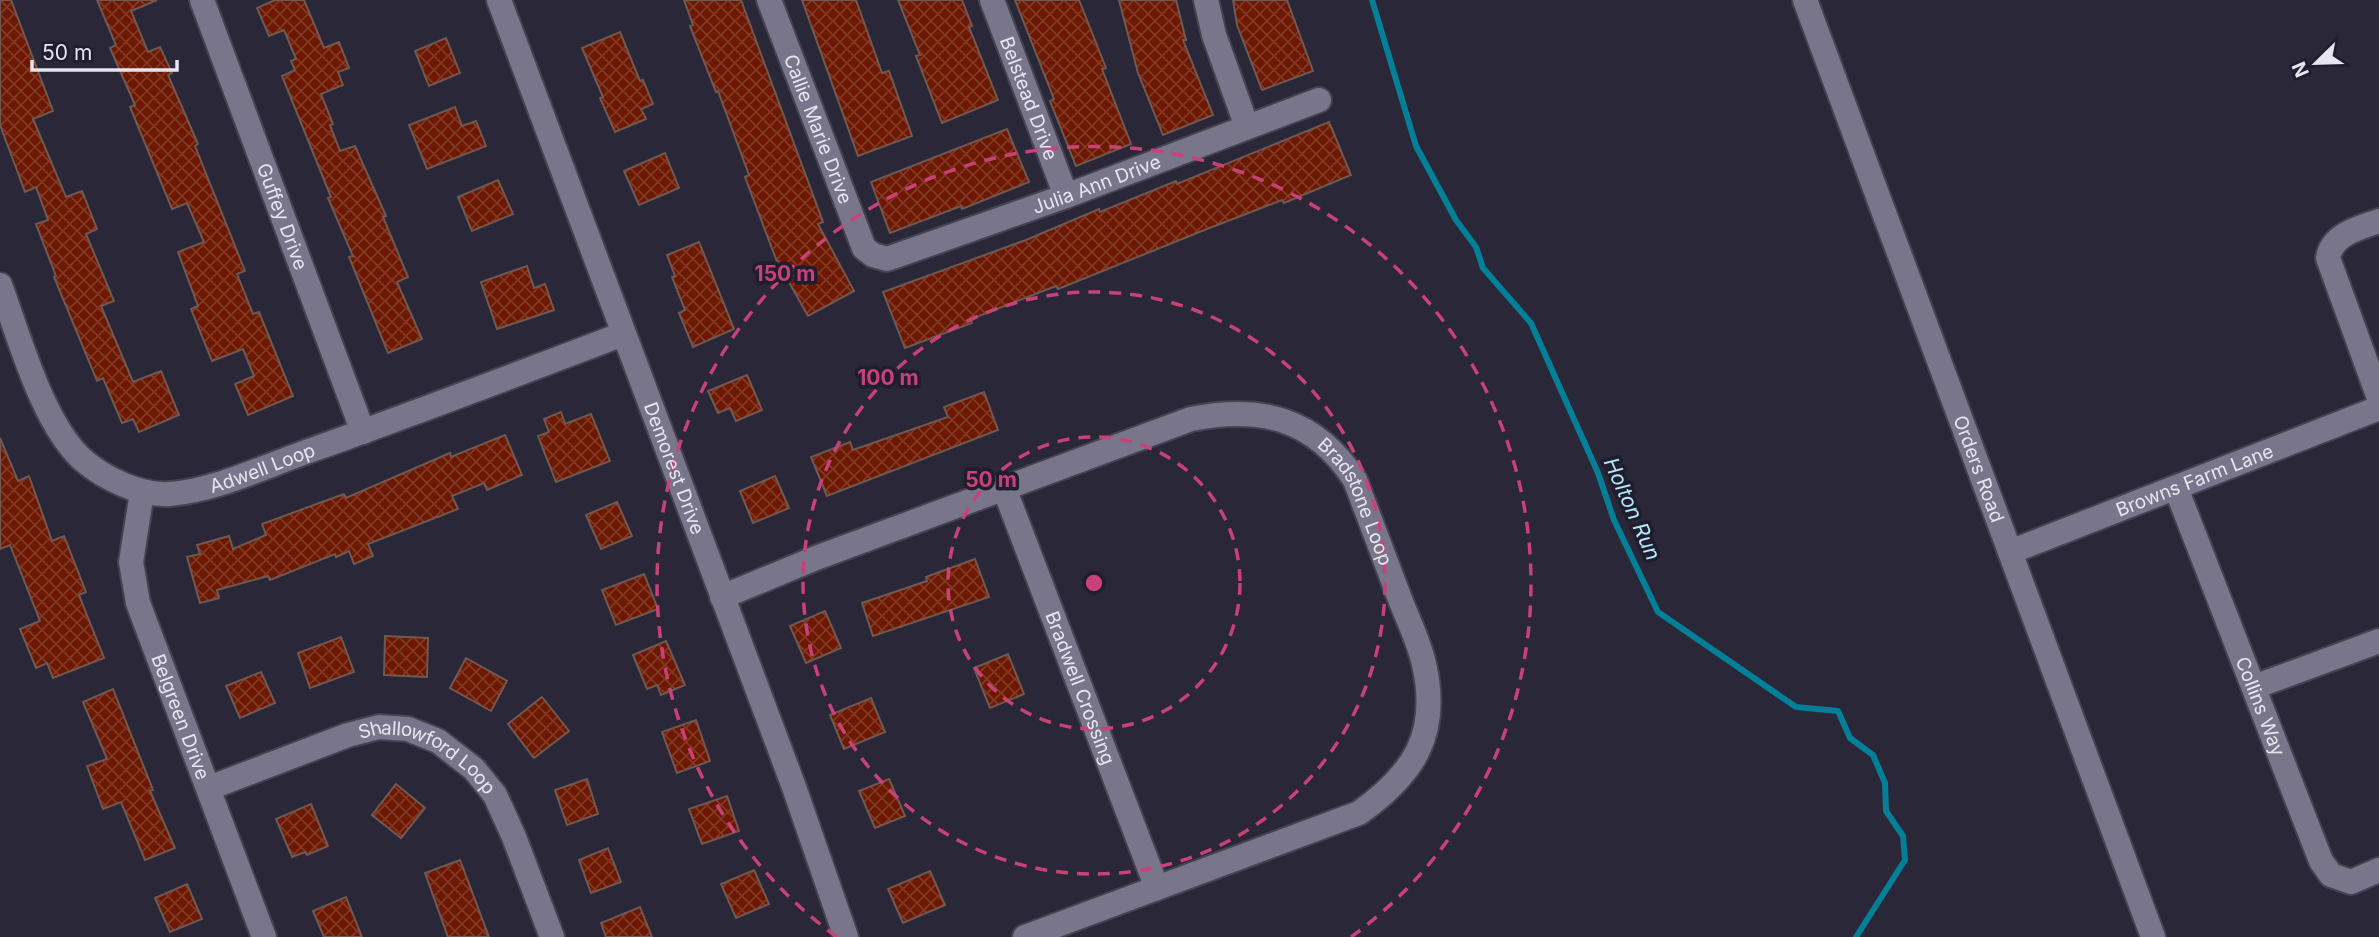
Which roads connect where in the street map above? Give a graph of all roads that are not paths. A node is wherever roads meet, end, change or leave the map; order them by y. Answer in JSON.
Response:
{"nodes":[{"id":1,"x":202,"y":0,"type":"edge"},
{"id":2,"x":499,"y":0,"type":"edge"},
{"id":3,"x":769,"y":0,"type":"edge"},
{"id":4,"x":992,"y":0,"type":"edge"},
{"id":5,"x":1206,"y":0,"type":"edge"},
{"id":6,"x":1805,"y":0,"type":"edge"},
{"id":7,"x":1319,"y":100,"type":"dead end"},
{"id":8,"x":1247,"y":127,"type":"junction"},
{"id":9,"x":1066,"y":196,"type":"junction"},
{"id":10,"x":2379,"y":220,"type":"edge"},
{"id":11,"x":873,"y":255,"type":"joint"},
{"id":12,"x":0,"y":285,"type":"edge"},
{"id":13,"x":624,"y":334,"type":"junction"},
{"id":14,"x":2379,"y":398,"type":"edge"},
{"id":15,"x":2379,"y":408,"type":"edge"},
{"id":16,"x":363,"y":432,"type":"junction"},
{"id":17,"x":1004,"y":488,"type":"junction"},
{"id":18,"x":2176,"y":488,"type":"junction"},
{"id":19,"x":142,"y":492,"type":"junction"},
{"id":20,"x":2010,"y":552,"type":"junction"},
{"id":21,"x":722,"y":597,"type":"junction"},
{"id":22,"x":2379,"y":641,"type":"edge"},
{"id":23,"x":2254,"y":687,"type":"junction"},
{"id":24,"x":209,"y":788,"type":"junction"},
{"id":25,"x":2379,"y":870,"type":"edge"},
{"id":26,"x":1157,"y":888,"type":"junction"},
{"id":27,"x":264,"y":937,"type":"edge"},
{"id":28,"x":552,"y":937,"type":"edge"},
{"id":29,"x":846,"y":937,"type":"edge"},
{"id":30,"x":1025,"y":937,"type":"edge"},
{"id":31,"x":2153,"y":937,"type":"edge"}],
"edges":[{"from":1,"to":16,"type":"street","name":"Guffey Drive"},
{"from":2,"to":13,"type":"street","name":"Demorest Drive"},
{"from":3,"to":11,"type":"street","name":"Callie Marie Drive"},
{"from":4,"to":9,"type":"street","name":"Belstead Drive"},
{"from":5,"to":8,"type":"street"},
{"from":6,"to":20,"type":"street","name":"Orders Road"},
{"from":7,"to":8,"type":"street","name":"Julia Ann Drive"},
{"from":8,"to":9,"type":"street","name":"Julia Ann Drive"},
{"from":9,"to":11,"type":"street","name":"Julia Ann Drive"},
{"from":10,"to":14,"type":"street"},
{"from":12,"to":19,"type":"street","name":"Adwell Loop"},
{"from":13,"to":16,"type":"street","name":"Adwell Loop"},
{"from":13,"to":21,"type":"street","name":"Demorest Drive"},
{"from":15,"to":18,"type":"street","name":"Browns Farm Lane"},
{"from":16,"to":19,"type":"street","name":"Adwell Loop"},
{"from":17,"to":21,"type":"street","name":"Bradstone Loop"},
{"from":17,"to":26,"type":"street","name":"Bradwell Crossing"},
{"from":17,"to":26,"type":"street","name":"Bradstone Loop"},
{"from":18,"to":20,"type":"street","name":"Browns Farm Lane"},
{"from":18,"to":23,"type":"street","name":"Collins Way"},
{"from":19,"to":24,"type":"street","name":"Belgreen Drive"},
{"from":20,"to":31,"type":"street","name":"Orders Road"},
{"from":21,"to":29,"type":"street","name":"Demorest Drive"},
{"from":22,"to":23,"type":"street"},
{"from":23,"to":25,"type":"street","name":"Collins Way"},
{"from":24,"to":27,"type":"street","name":"Belgreen Drive"},
{"from":24,"to":28,"type":"street","name":"Shallowford Loop"},
{"from":26,"to":30,"type":"street","name":"Bradstone Loop"}]}
